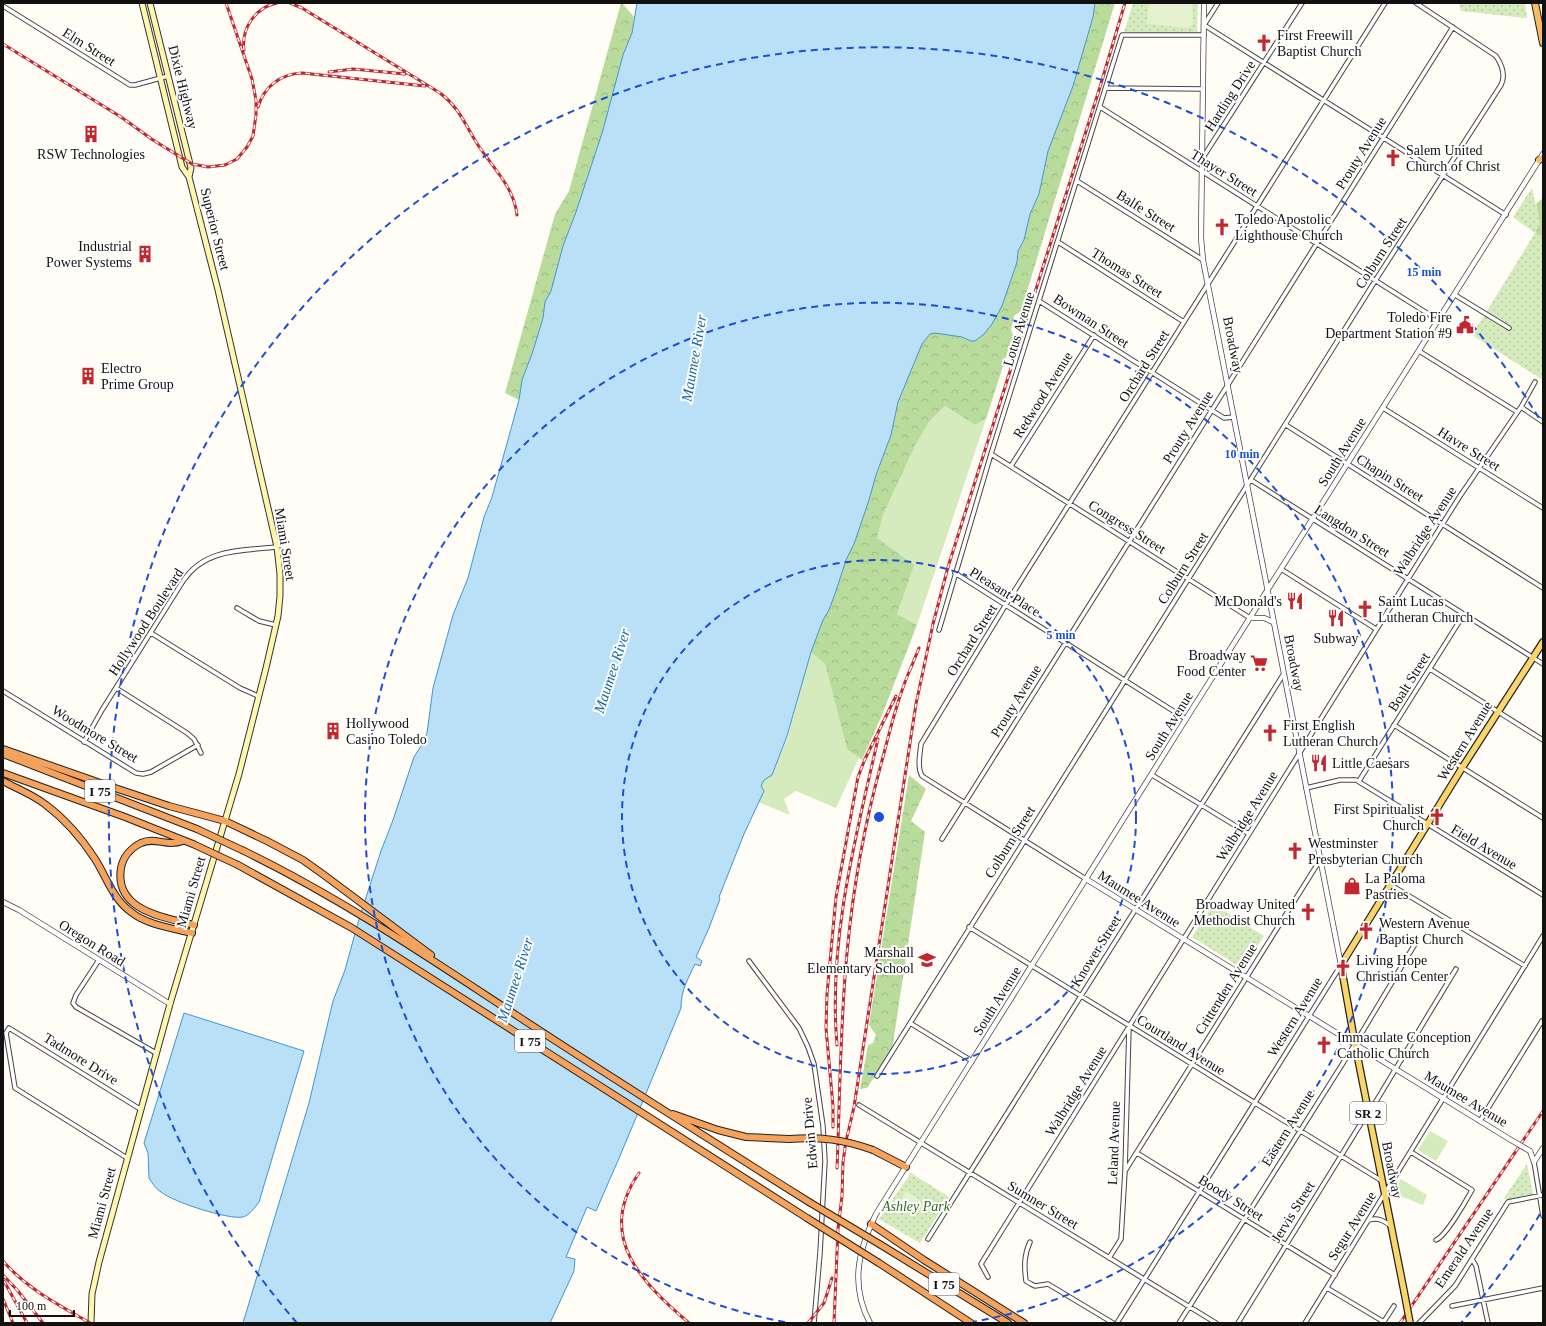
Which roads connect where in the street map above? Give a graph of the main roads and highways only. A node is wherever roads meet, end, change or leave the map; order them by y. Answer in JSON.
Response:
{"nodes":[{"id":1,"x":142,"y":3,"type":"edge"},
{"id":2,"x":150,"y":3,"type":"edge"},
{"id":3,"x":1536,"y":3,"type":"edge"},
{"id":4,"x":1543,"y":43,"type":"edge"},
{"id":5,"x":183,"y":137,"type":"junction"},
{"id":6,"x":175,"y":139,"type":"junction"},
{"id":7,"x":189,"y":177,"type":"junction"},
{"id":8,"x":257,"y":465,"type":"joint"},
{"id":9,"x":1543,"y":642,"type":"edge"},
{"id":10,"x":3,"y":749,"type":"edge"},
{"id":11,"x":3,"y":754,"type":"edge"},
{"id":12,"x":3,"y":773,"type":"edge"},
{"id":13,"x":3,"y":782,"type":"edge"},
{"id":14,"x":225,"y":821,"type":"junction"},
{"id":15,"x":185,"y":841,"type":"junction"},
{"id":16,"x":194,"y":925,"type":"junction"},
{"id":17,"x":192,"y":933,"type":"junction"},
{"id":18,"x":1341,"y":965,"type":"joint"},
{"id":19,"x":470,"y":984,"type":"junction"},
{"id":20,"x":662,"y":1110,"type":"junction"},
{"id":21,"x":906,"y":1166,"type":"road end"},
{"id":22,"x":871,"y":1224,"type":"road end"},
{"id":23,"x":91,"y":1323,"type":"edge"},
{"id":24,"x":971,"y":1323,"type":"edge"},
{"id":25,"x":1008,"y":1323,"type":"edge"},
{"id":26,"x":1024,"y":1323,"type":"edge"},
{"id":27,"x":1410,"y":1323,"type":"edge"}],
"edges":[{"from":1,"to":6,"type":"main road","name":"Superior Street"},
{"from":2,"to":5,"type":"main road","name":"Dixie Highway"},
{"from":3,"to":4,"type":"highway"},
{"from":5,"to":6,"type":"main road"},
{"from":5,"to":7,"type":"main road","name":"Dixie Highway"},
{"from":6,"to":7,"type":"main road","name":"Superior Street"},
{"from":7,"to":8,"type":"main road","name":"Superior Street"},
{"from":8,"to":14,"type":"main road","name":"Miami Street"},
{"from":9,"to":18,"type":"main road","name":"Western Avenue"},
{"from":10,"to":14,"type":"highway"},
{"from":11,"to":19,"type":"highway","name":"I 75","number":"I 75","bridge":true},
{"from":12,"to":15,"type":"highway","number":"I 75"},
{"from":13,"to":17,"type":"highway"},
{"from":14,"to":16,"type":"main road","name":"Miami Street"},
{"from":14,"to":19,"type":"highway"},
{"from":15,"to":16,"type":"highway"},
{"from":15,"to":24,"type":"highway","number":"I 75","bridge":true},
{"from":16,"to":17,"type":"main road","name":"Miami Street"},
{"from":17,"to":23,"type":"main road","name":"Miami Street"},
{"from":18,"to":27,"type":"main road","name":"Broadway","number":"SR 2","bridge":true},
{"from":19,"to":20,"type":"highway","name":"I 75","number":"I 75"},
{"from":20,"to":21,"type":"highway","bridge":true},
{"from":20,"to":25,"type":"highway","name":"I 75","number":"I 75","bridge":true},
{"from":22,"to":26,"type":"highway"}]}
